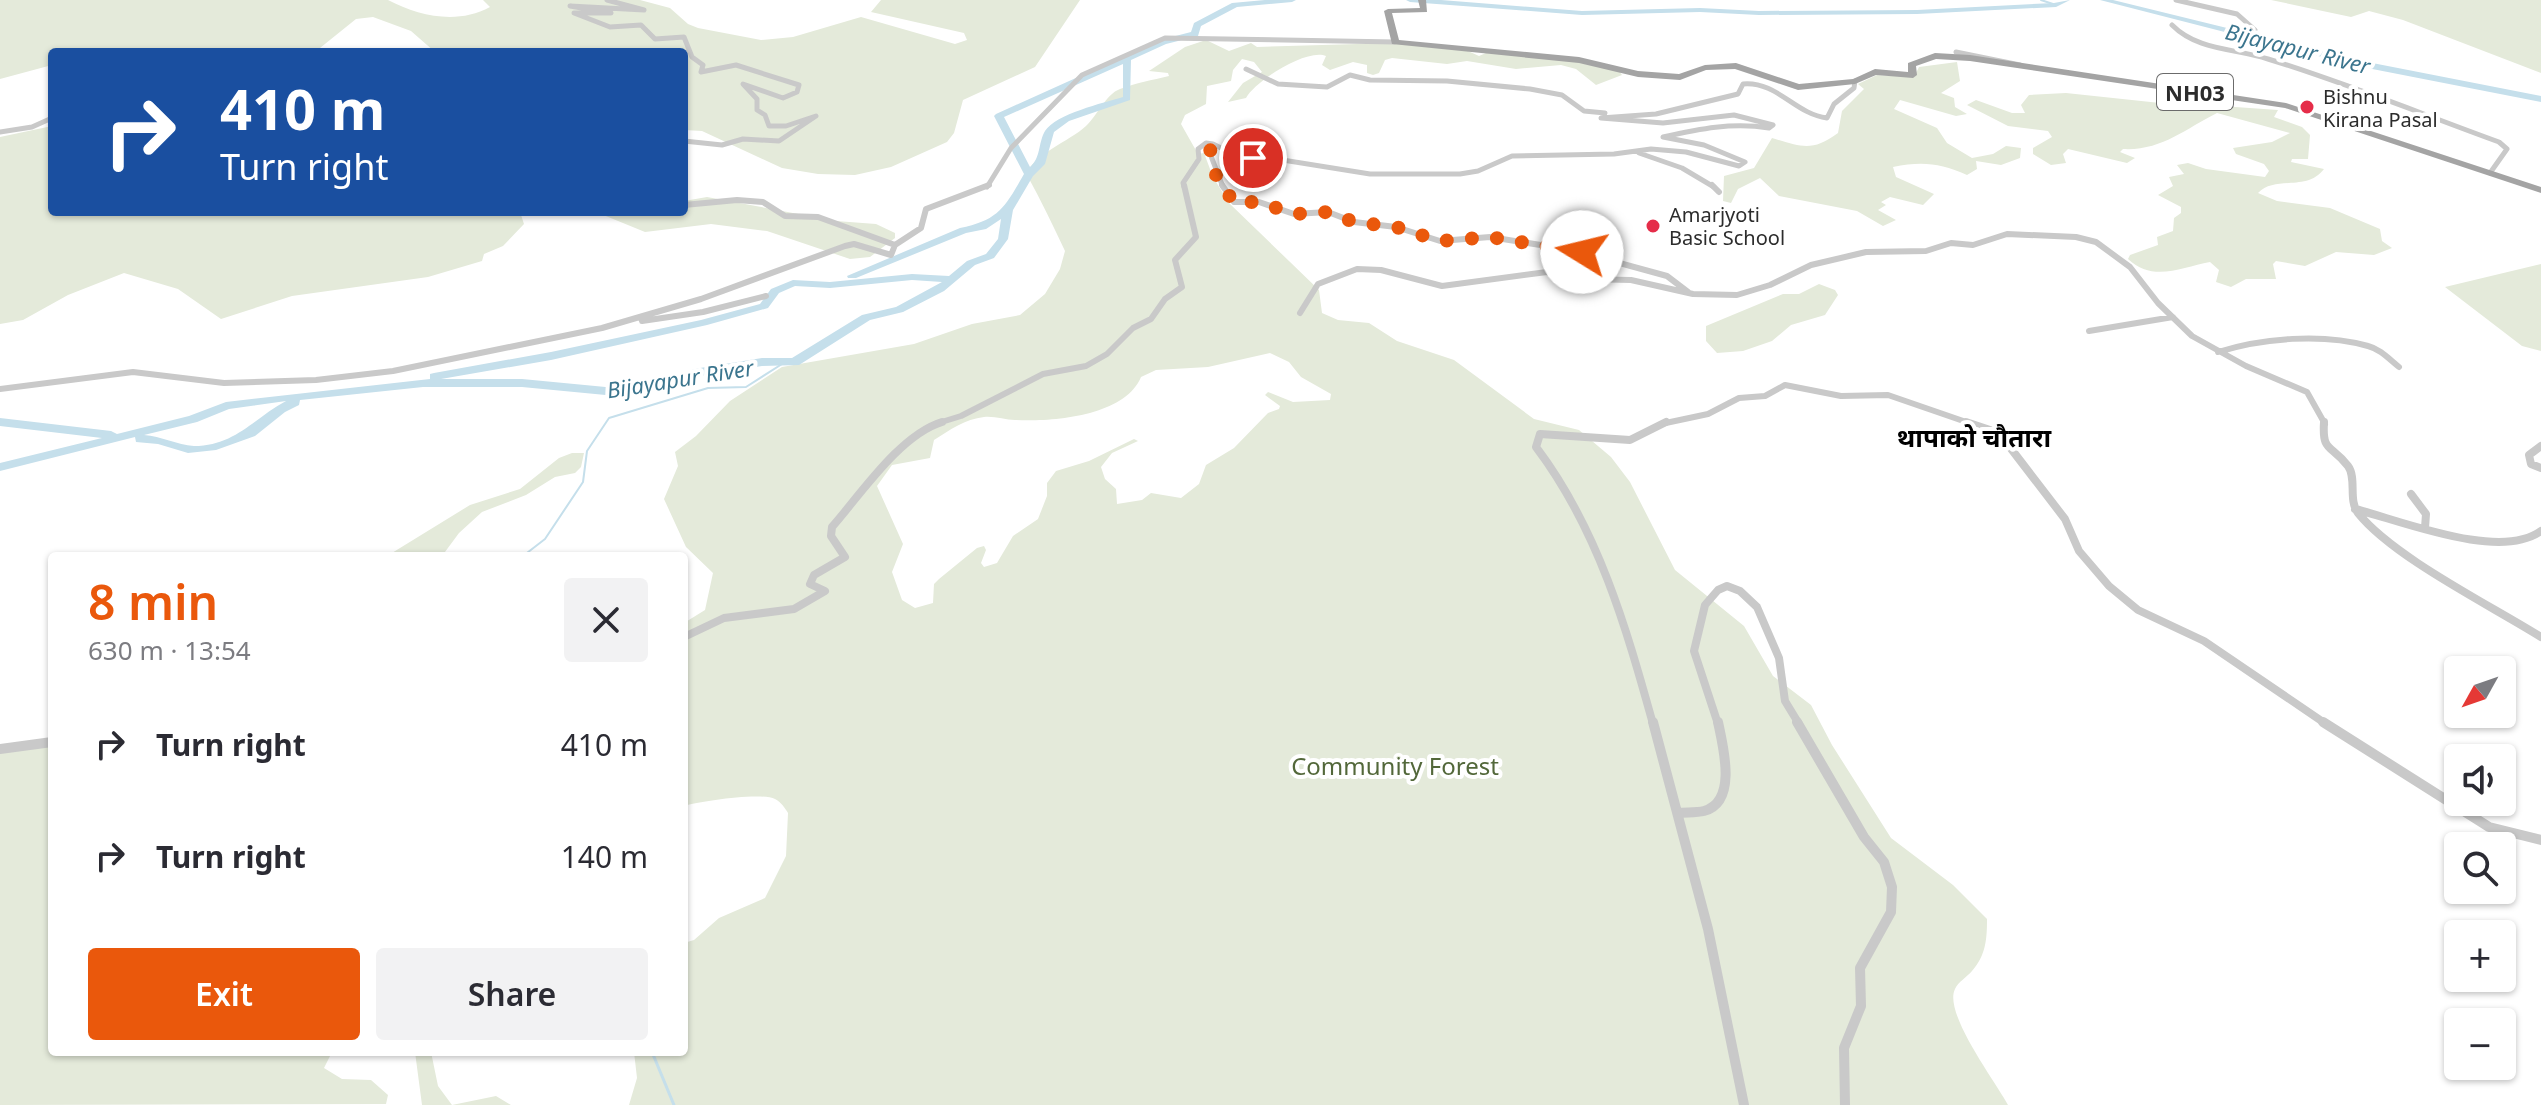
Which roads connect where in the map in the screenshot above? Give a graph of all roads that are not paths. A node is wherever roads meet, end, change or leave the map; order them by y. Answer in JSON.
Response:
{"nodes":[{"id":1,"x":607,"y":0,"type":"edge"},
{"id":2,"x":2176,"y":0,"type":"edge"},
{"id":3,"x":1423,"y":4,"type":"edge"},
{"id":4,"x":2172,"y":25,"type":"dead end"},
{"id":5,"x":2255,"y":30,"type":"dead end"},
{"id":6,"x":1395,"y":42,"type":"junction"},
{"id":7,"x":1956,"y":52,"type":"dead end"},
{"id":8,"x":2025,"y":66,"type":"junction"},
{"id":9,"x":1246,"y":69,"type":"dead end"},
{"id":10,"x":1855,"y":81,"type":"junction"},
{"id":11,"x":1632,"y":115,"type":"junction"},
{"id":12,"x":48,"y":120,"type":"edge"},
{"id":13,"x":0,"y":132,"type":"edge"},
{"id":14,"x":688,"y":141,"type":"edge"},
{"id":15,"x":1213,"y":144,"type":"junction"},
{"id":16,"x":1638,"y":150,"type":"junction"},
{"id":17,"x":2490,"y":173,"type":"junction"},
{"id":18,"x":2541,"y":190,"type":"edge"},
{"id":19,"x":1719,"y":192,"type":"dead end"},
{"id":20,"x":688,"y":204,"type":"edge"},
{"id":21,"x":895,"y":245,"type":"junction"},
{"id":22,"x":1693,"y":294,"type":"junction"},
{"id":23,"x":766,"y":296,"type":"dead end"},
{"id":24,"x":1300,"y":313,"type":"dead end"},
{"id":25,"x":2173,"y":317,"type":"junction"},
{"id":26,"x":602,"y":328,"type":"junction"},
{"id":27,"x":2089,"y":331,"type":"dead end"},
{"id":28,"x":2218,"y":352,"type":"junction"},
{"id":29,"x":2399,"y":367,"type":"dead end"},
{"id":30,"x":0,"y":389,"type":"edge"},
{"id":31,"x":2541,"y":446,"type":"edge"},
{"id":32,"x":2541,"y":468,"type":"edge"},
{"id":33,"x":2411,"y":494,"type":"dead end"},
{"id":34,"x":2355,"y":509,"type":"junction"},
{"id":35,"x":2425,"y":528,"type":"junction"},
{"id":36,"x":2541,"y":531,"type":"edge"},
{"id":37,"x":688,"y":635,"type":"edge"},
{"id":38,"x":2541,"y":637,"type":"edge"},
{"id":39,"x":48,"y":743,"type":"edge"},
{"id":40,"x":0,"y":749,"type":"edge"},
{"id":41,"x":1678,"y":813,"type":"junction"},
{"id":42,"x":2541,"y":840,"type":"edge"},
{"id":43,"x":1744,"y":1105,"type":"edge"},
{"id":44,"x":1845,"y":1105,"type":"edge"}],
"edges":[{"from":1,"to":14,"type":"street"},
{"from":2,"to":5,"type":"street"},
{"from":3,"to":6,"type":"main road"},
{"from":4,"to":17,"type":"street"},
{"from":6,"to":10,"type":"main road","number":"NH03"},
{"from":6,"to":21,"type":"street"},
{"from":7,"to":8,"type":"street"},
{"from":8,"to":10,"type":"main road","number":"NH03"},
{"from":8,"to":17,"type":"main road","number":"NH03"},
{"from":9,"to":11,"type":"street"},
{"from":10,"to":11,"type":"street"},
{"from":11,"to":16,"type":"street"},
{"from":12,"to":13,"type":"street"},
{"from":15,"to":16,"type":"street"},
{"from":15,"to":22,"type":"street"},
{"from":15,"to":37,"type":"street"},
{"from":16,"to":19,"type":"street"},
{"from":17,"to":18,"type":"main road","number":"NH03"},
{"from":20,"to":21,"type":"street"},
{"from":21,"to":26,"type":"street"},
{"from":22,"to":24,"type":"street"},
{"from":22,"to":25,"type":"street"},
{"from":23,"to":26,"type":"street"},
{"from":25,"to":27,"type":"street"},
{"from":25,"to":28,"type":"street"},
{"from":26,"to":30,"type":"street"},
{"from":28,"to":29,"type":"street"},
{"from":28,"to":34,"type":"street"},
{"from":31,"to":32,"type":"street"},
{"from":33,"to":35,"type":"street"},
{"from":34,"to":35,"type":"street"},
{"from":34,"to":38,"type":"street"},
{"from":35,"to":36,"type":"street"},
{"from":39,"to":40,"type":"street"},
{"from":41,"to":42,"type":"street"},
{"from":41,"to":43,"type":"street"},
{"from":41,"to":44,"type":"street"}]}
